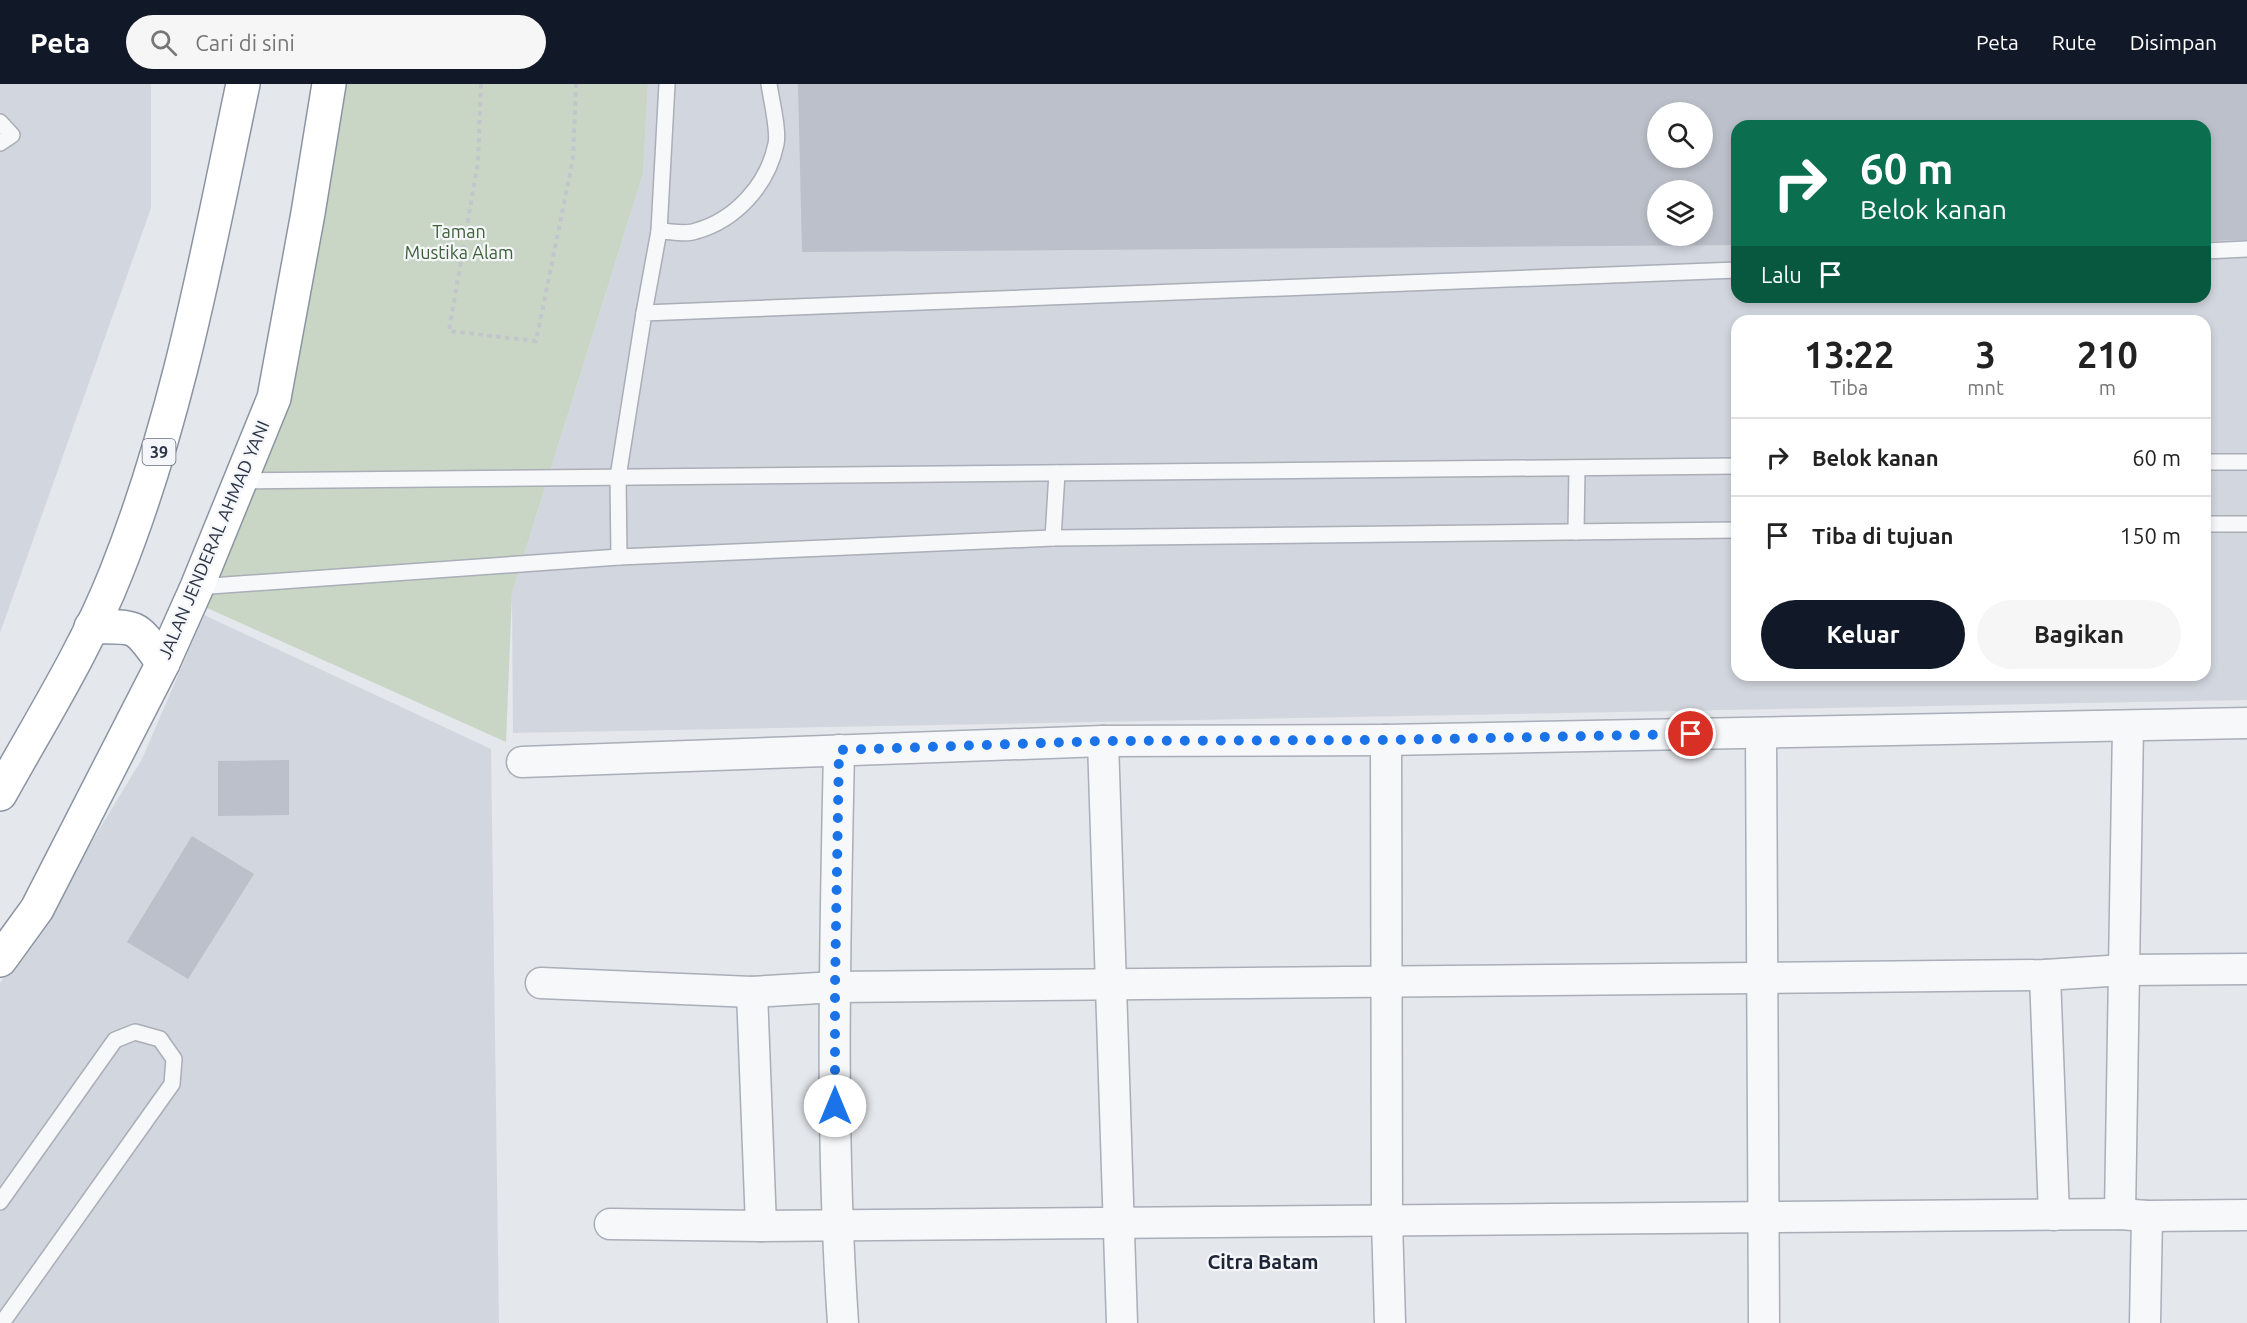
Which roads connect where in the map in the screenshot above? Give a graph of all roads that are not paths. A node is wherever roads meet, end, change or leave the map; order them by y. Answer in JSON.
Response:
{"nodes":[{"id":1,"x":243,"y":84,"type":"edge"},
{"id":2,"x":329,"y":84,"type":"edge"},
{"id":3,"x":667,"y":84,"type":"edge"},
{"id":4,"x":770,"y":84,"type":"edge"},
{"id":5,"x":0,"y":122,"type":"edge"},
{"id":6,"x":0,"y":143,"type":"edge"},
{"id":7,"x":659,"y":231,"type":"junction"},
{"id":8,"x":2247,"y":249,"type":"edge"},
{"id":9,"x":2211,"y":251,"type":"edge"},
{"id":10,"x":1731,"y":270,"type":"edge"},
{"id":11,"x":644,"y":313,"type":"junction"},
{"id":12,"x":2211,"y":462,"type":"edge"},
{"id":13,"x":2247,"y":462,"type":"edge"},
{"id":14,"x":1731,"y":466,"type":"edge"},
{"id":15,"x":1577,"y":468,"type":"junction"},
{"id":16,"x":1057,"y":473,"type":"junction"},
{"id":17,"x":618,"y":477,"type":"junction"},
{"id":18,"x":240,"y":481,"type":"junction"},
{"id":19,"x":2211,"y":524,"type":"edge"},
{"id":20,"x":2247,"y":524,"type":"edge"},
{"id":21,"x":1731,"y":530,"type":"edge"},
{"id":22,"x":1576,"y":532,"type":"junction"},
{"id":23,"x":1053,"y":538,"type":"junction"},
{"id":24,"x":619,"y":557,"type":"junction"},
{"id":25,"x":197,"y":587,"type":"junction"},
{"id":26,"x":92,"y":627,"type":"junction"},
{"id":27,"x":163,"y":663,"type":"junction"},
{"id":28,"x":2247,"y":723,"type":"edge"},
{"id":29,"x":2128,"y":726,"type":"junction"},
{"id":30,"x":1761,"y":733,"type":"junction"},
{"id":31,"x":1386,"y":740,"type":"junction"},
{"id":32,"x":1103,"y":741,"type":"junction"},
{"id":33,"x":839,"y":750,"type":"junction"},
{"id":34,"x":522,"y":762,"type":"dead end"},
{"id":35,"x":0,"y":794,"type":"edge"},
{"id":36,"x":0,"y":960,"type":"edge"},
{"id":37,"x":2247,"y":969,"type":"edge"},
{"id":38,"x":2124,"y":970,"type":"junction"},
{"id":39,"x":2045,"y":975,"type":"junction"},
{"id":40,"x":1762,"y":977,"type":"junction"},
{"id":41,"x":1387,"y":982,"type":"junction"},
{"id":42,"x":541,"y":983,"type":"dead end"},
{"id":43,"x":1111,"y":986,"type":"junction"},
{"id":44,"x":835,"y":987,"type":"junction"},
{"id":45,"x":752,"y":992,"type":"junction"},
{"id":46,"x":0,"y":1202,"type":"edge"},
{"id":47,"x":2054,"y":1215,"type":"junction"},
{"id":48,"x":2134,"y":1215,"type":"junction"},
{"id":49,"x":2247,"y":1215,"type":"edge"},
{"id":50,"x":1764,"y":1218,"type":"junction"},
{"id":51,"x":1386,"y":1220,"type":"junction"},
{"id":52,"x":1119,"y":1222,"type":"junction"},
{"id":53,"x":610,"y":1224,"type":"dead end"},
{"id":54,"x":836,"y":1225,"type":"junction"},
{"id":55,"x":760,"y":1226,"type":"junction"},
{"id":56,"x":2,"y":1323,"type":"edge"},
{"id":57,"x":843,"y":1323,"type":"edge"},
{"id":58,"x":1122,"y":1323,"type":"edge"},
{"id":59,"x":1390,"y":1323,"type":"edge"},
{"id":60,"x":1764,"y":1323,"type":"edge"},
{"id":61,"x":2145,"y":1323,"type":"edge"}],
"edges":[{"from":1,"to":26,"type":"highway","number":"39"},
{"from":2,"to":18,"type":"highway","name":"JALAN JENDERAL AHMAD YANI"},
{"from":3,"to":7,"type":"lane"},
{"from":4,"to":7,"type":"lane"},
{"from":5,"to":6,"type":"lane"},
{"from":7,"to":11,"type":"lane"},
{"from":8,"to":9,"type":"lane"},
{"from":10,"to":11,"type":"lane"},
{"from":11,"to":17,"type":"lane"},
{"from":12,"to":13,"type":"lane"},
{"from":14,"to":15,"type":"lane"},
{"from":15,"to":16,"type":"lane"},
{"from":15,"to":22,"type":"lane"},
{"from":16,"to":17,"type":"lane"},
{"from":16,"to":23,"type":"lane"},
{"from":17,"to":18,"type":"lane"},
{"from":17,"to":24,"type":"lane"},
{"from":18,"to":25,"type":"highway","name":"JALAN JENDERAL AHMAD YANI"},
{"from":19,"to":20,"type":"lane"},
{"from":21,"to":22,"type":"lane"},
{"from":22,"to":23,"type":"lane"},
{"from":23,"to":24,"type":"lane"},
{"from":24,"to":25,"type":"lane"},
{"from":25,"to":27,"type":"highway","name":"JALAN JENDERAL AHMAD YANI"},
{"from":26,"to":27,"type":"highway"},
{"from":26,"to":35,"type":"highway","number":"39"},
{"from":27,"to":36,"type":"highway","name":"JALAN JENDERAL AHMAD YANI"},
{"from":28,"to":29,"type":"street"},
{"from":29,"to":30,"type":"street"},
{"from":29,"to":38,"type":"street"},
{"from":30,"to":31,"type":"street"},
{"from":30,"to":40,"type":"street"},
{"from":31,"to":32,"type":"street"},
{"from":31,"to":41,"type":"street"},
{"from":32,"to":33,"type":"street"},
{"from":32,"to":43,"type":"street"},
{"from":33,"to":34,"type":"street"},
{"from":33,"to":44,"type":"street"},
{"from":37,"to":38,"type":"street"},
{"from":38,"to":39,"type":"street"},
{"from":38,"to":48,"type":"street"},
{"from":39,"to":40,"type":"street"},
{"from":39,"to":47,"type":"street"},
{"from":40,"to":41,"type":"street"},
{"from":40,"to":50,"type":"street"},
{"from":41,"to":43,"type":"street"},
{"from":41,"to":51,"type":"street"},
{"from":42,"to":45,"type":"street"},
{"from":43,"to":44,"type":"street"},
{"from":43,"to":52,"type":"street"},
{"from":44,"to":45,"type":"street"},
{"from":44,"to":54,"type":"street"},
{"from":45,"to":55,"type":"street"},
{"from":46,"to":56,"type":"lane"},
{"from":47,"to":48,"type":"street"},
{"from":47,"to":50,"type":"street"},
{"from":48,"to":49,"type":"street"},
{"from":48,"to":61,"type":"street"},
{"from":50,"to":51,"type":"street"},
{"from":50,"to":60,"type":"street"},
{"from":51,"to":52,"type":"street"},
{"from":51,"to":59,"type":"street"},
{"from":52,"to":54,"type":"street"},
{"from":52,"to":58,"type":"street"},
{"from":53,"to":55,"type":"street"},
{"from":54,"to":55,"type":"street"},
{"from":54,"to":57,"type":"street"}]}
